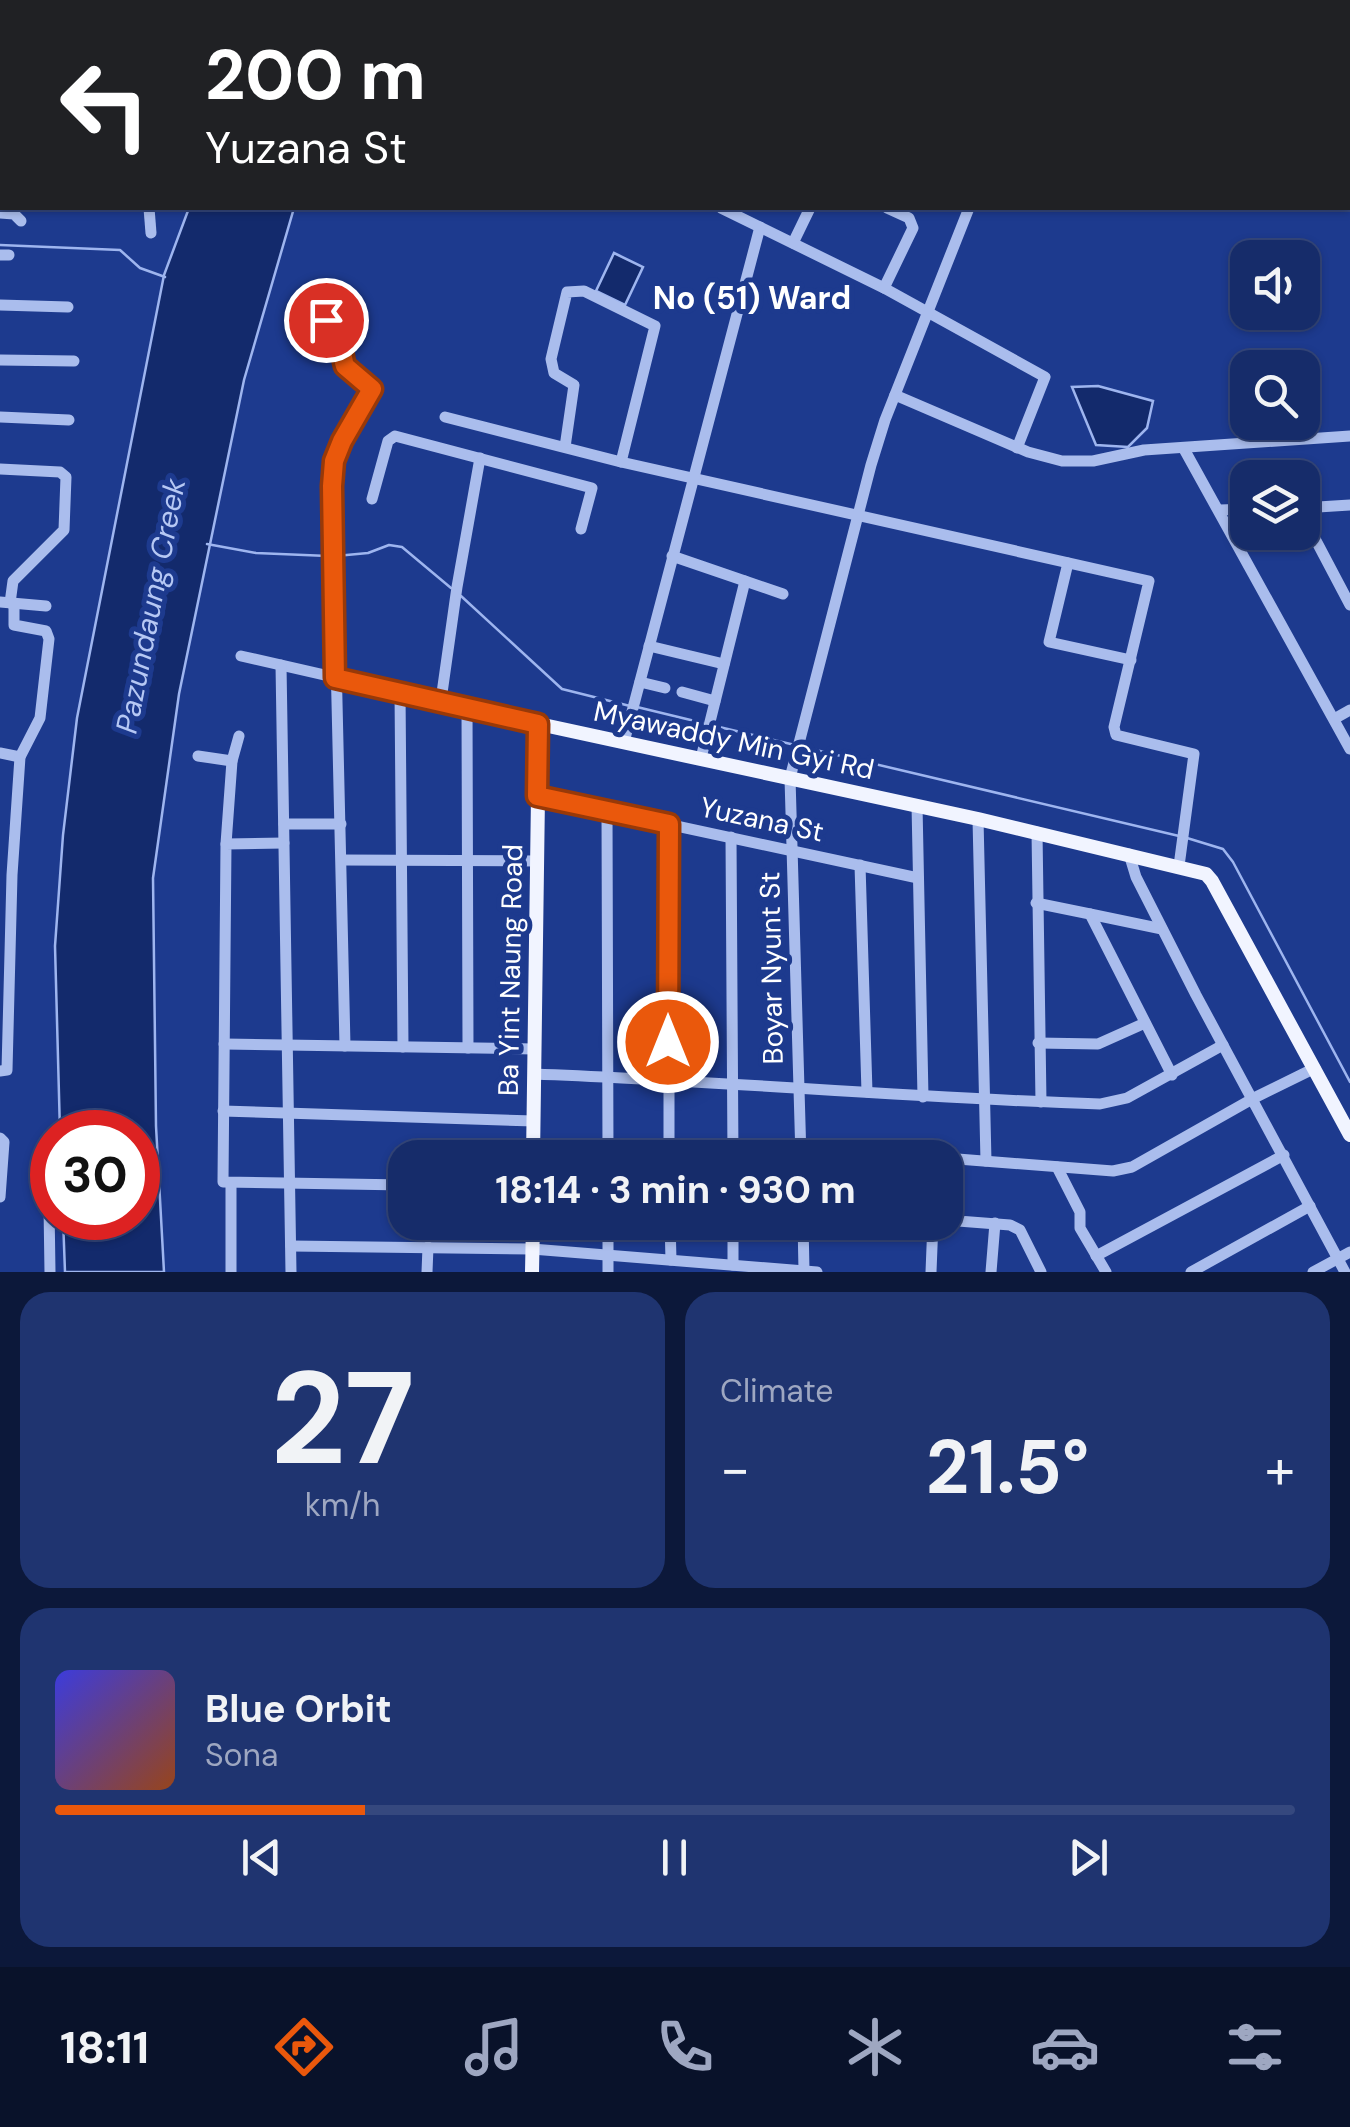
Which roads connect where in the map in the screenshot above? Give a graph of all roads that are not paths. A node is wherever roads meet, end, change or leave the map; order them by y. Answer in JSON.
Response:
{"nodes":[{"id":1,"x":149,"y":210,"type":"edge"},
{"id":2,"x":725,"y":210,"type":"edge"},
{"id":3,"x":809,"y":210,"type":"edge"},
{"id":4,"x":891,"y":210,"type":"edge"},
{"id":5,"x":968,"y":210,"type":"edge"},
{"id":6,"x":0,"y":213,"type":"edge"},
{"id":7,"x":21,"y":221,"type":"dead end"},
{"id":8,"x":760,"y":227,"type":"junction"},
{"id":9,"x":151,"y":233,"type":"dead end"},
{"id":10,"x":792,"y":243,"type":"junction"},
{"id":11,"x":884,"y":288,"type":"junction"},
{"id":12,"x":0,"y":305,"type":"edge"},
{"id":13,"x":68,"y":307,"type":"dead end"},
{"id":14,"x":928,"y":312,"type":"junction"},
{"id":15,"x":292,"y":316,"type":"dead end"},
{"id":16,"x":0,"y":360,"type":"edge"},
{"id":17,"x":74,"y":361,"type":"dead end"},
{"id":18,"x":896,"y":395,"type":"junction"},
{"id":19,"x":0,"y":416,"type":"edge"},
{"id":20,"x":444,"y":417,"type":"dead end"},
{"id":21,"x":69,"y":420,"type":"dead end"},
{"id":22,"x":1350,"y":436,"type":"edge"},
{"id":23,"x":565,"y":448,"type":"junction"},
{"id":24,"x":1018,"y":448,"type":"junction"},
{"id":25,"x":1184,"y":449,"type":"junction"},
{"id":26,"x":480,"y":458,"type":"junction"},
{"id":27,"x":621,"y":462,"type":"junction"},
{"id":28,"x":0,"y":468,"type":"edge"},
{"id":29,"x":692,"y":479,"type":"junction"},
{"id":30,"x":372,"y":499,"type":"dead end"},
{"id":31,"x":1350,"y":504,"type":"edge"},
{"id":32,"x":1320,"y":508,"type":"edge"},
{"id":33,"x":1220,"y":510,"type":"junction"},
{"id":34,"x":1230,"y":510,"type":"edge"},
{"id":35,"x":855,"y":516,"type":"junction"},
{"id":36,"x":581,"y":530,"type":"dead end"},
{"id":37,"x":1320,"y":546,"type":"edge"},
{"id":38,"x":672,"y":556,"type":"junction"},
{"id":39,"x":1068,"y":563,"type":"junction"},
{"id":40,"x":745,"y":580,"type":"junction"},
{"id":41,"x":783,"y":594,"type":"dead end"},
{"id":42,"x":8,"y":603,"type":"edge"},
{"id":43,"x":1350,"y":605,"type":"edge"},
{"id":44,"x":46,"y":606,"type":"dead end"},
{"id":45,"x":649,"y":646,"type":"junction"},
{"id":46,"x":242,"y":656,"type":"dead end"},
{"id":47,"x":1131,"y":660,"type":"junction"},
{"id":48,"x":724,"y":664,"type":"junction"},
{"id":49,"x":281,"y":665,"type":"junction"},
{"id":50,"x":335,"y":678,"type":"junction"},
{"id":51,"x":640,"y":682,"type":"junction"},
{"id":52,"x":665,"y":688,"type":"dead end"},
{"id":53,"x":400,"y":691,"type":"junction"},
{"id":54,"x":682,"y":692,"type":"dead end"},
{"id":55,"x":441,"y":700,"type":"junction"},
{"id":56,"x":715,"y":701,"type":"junction"},
{"id":57,"x":467,"y":706,"type":"junction"},
{"id":58,"x":1350,"y":710,"type":"edge"},
{"id":59,"x":1334,"y":720,"type":"junction"},
{"id":60,"x":538,"y":724,"type":"junction"},
{"id":61,"x":239,"y":736,"type":"dead end"},
{"id":62,"x":624,"y":742,"type":"junction"},
{"id":63,"x":1350,"y":748,"type":"edge"},
{"id":64,"x":0,"y":753,"type":"edge"},
{"id":65,"x":20,"y":756,"type":"junction"},
{"id":66,"x":198,"y":756,"type":"dead end"},
{"id":67,"x":701,"y":758,"type":"junction"},
{"id":68,"x":232,"y":761,"type":"junction"},
{"id":69,"x":790,"y":778,"type":"junction"},
{"id":70,"x":537,"y":801,"type":"junction"},
{"id":71,"x":917,"y":805,"type":"junction"},
{"id":72,"x":607,"y":811,"type":"junction"},
{"id":73,"x":978,"y":819,"type":"junction"},
{"id":74,"x":284,"y":824,"type":"junction"},
{"id":75,"x":341,"y":824,"type":"junction"},
{"id":76,"x":669,"y":824,"type":"junction"},
{"id":77,"x":1037,"y":832,"type":"junction"},
{"id":78,"x":731,"y":838,"type":"junction"},
{"id":79,"x":226,"y":844,"type":"junction"},
{"id":80,"x":284,"y":844,"type":"junction"},
{"id":81,"x":794,"y":851,"type":"junction"},
{"id":82,"x":1129,"y":854,"type":"junction"},
{"id":83,"x":342,"y":860,"type":"junction"},
{"id":84,"x":402,"y":860,"type":"junction"},
{"id":85,"x":468,"y":861,"type":"junction"},
{"id":86,"x":536,"y":861,"type":"junction"},
{"id":87,"x":860,"y":865,"type":"junction"},
{"id":88,"x":1179,"y":866,"type":"junction"},
{"id":89,"x":6,"y":874,"type":"edge"},
{"id":90,"x":918,"y":878,"type":"junction"},
{"id":91,"x":1036,"y":903,"type":"junction"},
{"id":92,"x":1090,"y":914,"type":"junction"},
{"id":93,"x":1162,"y":929,"type":"junction"},
{"id":94,"x":1145,"y":1023,"type":"junction"},
{"id":95,"x":1038,"y":1043,"type":"junction"},
{"id":96,"x":224,"y":1044,"type":"junction"},
{"id":97,"x":288,"y":1045,"type":"junction"},
{"id":98,"x":345,"y":1046,"type":"junction"},
{"id":99,"x":1223,"y":1046,"type":"junction"},
{"id":100,"x":403,"y":1047,"type":"junction"},
{"id":101,"x":468,"y":1048,"type":"junction"},
{"id":102,"x":534,"y":1049,"type":"junction"},
{"id":103,"x":1315,"y":1068,"type":"junction"},
{"id":104,"x":0,"y":1071,"type":"edge"},
{"id":105,"x":534,"y":1074,"type":"junction"},
{"id":106,"x":1172,"y":1074,"type":"junction"},
{"id":107,"x":608,"y":1077,"type":"junction"},
{"id":108,"x":668,"y":1078,"type":"junction"},
{"id":109,"x":732,"y":1082,"type":"junction"},
{"id":110,"x":798,"y":1088,"type":"junction"},
{"id":111,"x":867,"y":1092,"type":"junction"},
{"id":112,"x":924,"y":1097,"type":"junction"},
{"id":113,"x":1254,"y":1098,"type":"junction"},
{"id":114,"x":983,"y":1100,"type":"junction"},
{"id":115,"x":1041,"y":1102,"type":"junction"},
{"id":116,"x":224,"y":1110,"type":"junction"},
{"id":117,"x":288,"y":1113,"type":"junction"},
{"id":118,"x":534,"y":1121,"type":"junction"},
{"id":119,"x":1350,"y":1135,"type":"edge"},
{"id":120,"x":0,"y":1138,"type":"edge"},
{"id":121,"x":534,"y":1140,"type":"edge"},
{"id":122,"x":608,"y":1140,"type":"edge"},
{"id":123,"x":670,"y":1140,"type":"edge"},
{"id":124,"x":732,"y":1140,"type":"edge"},
{"id":125,"x":800,"y":1140,"type":"edge"},
{"id":126,"x":1284,"y":1155,"type":"junction"},
{"id":127,"x":963,"y":1159,"type":"edge"},
{"id":128,"x":986,"y":1161,"type":"junction"},
{"id":129,"x":1058,"y":1166,"type":"junction"},
{"id":130,"x":227,"y":1182,"type":"junction"},
{"id":131,"x":289,"y":1183,"type":"junction"},
{"id":132,"x":388,"y":1185,"type":"edge"},
{"id":133,"x":0,"y":1197,"type":"edge"},
{"id":134,"x":1310,"y":1206,"type":"junction"},
{"id":135,"x":963,"y":1221,"type":"edge"},
{"id":136,"x":995,"y":1224,"type":"junction"},
{"id":137,"x":50,"y":1240,"type":"edge"},
{"id":138,"x":532,"y":1240,"type":"edge"},
{"id":139,"x":608,"y":1240,"type":"edge"},
{"id":140,"x":670,"y":1240,"type":"edge"},
{"id":141,"x":732,"y":1240,"type":"edge"},
{"id":142,"x":803,"y":1240,"type":"edge"},
{"id":143,"x":932,"y":1240,"type":"edge"},
{"id":144,"x":291,"y":1246,"type":"junction"},
{"id":145,"x":428,"y":1247,"type":"junction"},
{"id":146,"x":532,"y":1249,"type":"junction"},
{"id":147,"x":1344,"y":1255,"type":"edge"},
{"id":148,"x":608,"y":1256,"type":"junction"},
{"id":149,"x":1096,"y":1256,"type":"junction"},
{"id":150,"x":671,"y":1260,"type":"junction"},
{"id":151,"x":732,"y":1264,"type":"junction"},
{"id":152,"x":804,"y":1271,"type":"edge"},
{"id":153,"x":50,"y":1272,"type":"edge"},
{"id":154,"x":232,"y":1272,"type":"edge"},
{"id":155,"x":291,"y":1272,"type":"edge"},
{"id":156,"x":427,"y":1272,"type":"edge"},
{"id":157,"x":532,"y":1272,"type":"edge"},
{"id":158,"x":608,"y":1272,"type":"edge"},
{"id":159,"x":817,"y":1272,"type":"edge"},
{"id":160,"x":931,"y":1272,"type":"edge"},
{"id":161,"x":991,"y":1272,"type":"edge"},
{"id":162,"x":1041,"y":1272,"type":"edge"},
{"id":163,"x":1106,"y":1272,"type":"edge"},
{"id":164,"x":1192,"y":1272,"type":"edge"},
{"id":165,"x":1313,"y":1272,"type":"edge"},
{"id":166,"x":1345,"y":1272,"type":"edge"}],
"edges":[{"from":1,"to":9,"type":"street"},
{"from":2,"to":8,"type":"street"},
{"from":3,"to":10,"type":"street"},
{"from":4,"to":11,"type":"street"},
{"from":5,"to":14,"type":"street","name":"Boyar Nyunt St"},
{"from":6,"to":7,"type":"street"},
{"from":8,"to":10,"type":"street"},
{"from":8,"to":29,"type":"street"},
{"from":10,"to":11,"type":"street"},
{"from":11,"to":14,"type":"street"},
{"from":12,"to":13,"type":"street"},
{"from":14,"to":18,"type":"street","name":"Boyar Nyunt St"},
{"from":14,"to":24,"type":"street"},
{"from":15,"to":50,"type":"street"},
{"from":16,"to":17,"type":"street"},
{"from":18,"to":24,"type":"street"},
{"from":18,"to":35,"type":"street","name":"Boyar Nyunt St"},
{"from":19,"to":21,"type":"street"},
{"from":20,"to":23,"type":"street"},
{"from":22,"to":25,"type":"street"},
{"from":23,"to":27,"type":"street"},
{"from":23,"to":27,"type":"street"},
{"from":24,"to":25,"type":"street"},
{"from":25,"to":33,"type":"street"},
{"from":26,"to":30,"type":"street"},
{"from":26,"to":36,"type":"street"},
{"from":26,"to":55,"type":"street"},
{"from":27,"to":29,"type":"street"},
{"from":28,"to":42,"type":"street"},
{"from":29,"to":35,"type":"street"},
{"from":29,"to":38,"type":"street"},
{"from":31,"to":32,"type":"street"},
{"from":33,"to":34,"type":"street"},
{"from":33,"to":59,"type":"street"},
{"from":35,"to":39,"type":"street"},
{"from":35,"to":69,"type":"street","name":"Boyar Nyunt St"},
{"from":37,"to":43,"type":"street"},
{"from":38,"to":40,"type":"street"},
{"from":38,"to":45,"type":"street"},
{"from":39,"to":47,"type":"street"},
{"from":39,"to":47,"type":"street"},
{"from":40,"to":41,"type":"street"},
{"from":40,"to":48,"type":"street"},
{"from":42,"to":44,"type":"street"},
{"from":42,"to":65,"type":"street"},
{"from":45,"to":48,"type":"street"},
{"from":45,"to":51,"type":"street"},
{"from":46,"to":49,"type":"street","name":"Myawaddy Min Gyi Rd"},
{"from":47,"to":88,"type":"street"},
{"from":48,"to":56,"type":"street"},
{"from":49,"to":50,"type":"street","name":"Myawaddy Min Gyi Rd"},
{"from":49,"to":74,"type":"street"},
{"from":50,"to":53,"type":"street","name":"Myawaddy Min Gyi Rd"},
{"from":50,"to":75,"type":"street"},
{"from":51,"to":52,"type":"street"},
{"from":51,"to":62,"type":"street"},
{"from":53,"to":55,"type":"street","name":"Myawaddy Min Gyi Rd"},
{"from":53,"to":84,"type":"street"},
{"from":54,"to":56,"type":"street"},
{"from":55,"to":57,"type":"street","name":"Myawaddy Min Gyi Rd"},
{"from":56,"to":67,"type":"street"},
{"from":57,"to":60,"type":"street","name":"Myawaddy Min Gyi Rd"},
{"from":57,"to":85,"type":"street"},
{"from":58,"to":59,"type":"street"},
{"from":59,"to":63,"type":"street"},
{"from":60,"to":62,"type":"main road","name":"Myawaddy Min Gyi Rd"},
{"from":60,"to":70,"type":"main road","name":"Ba Yint Naung Road"},
{"from":61,"to":68,"type":"street"},
{"from":62,"to":67,"type":"main road","name":"Myawaddy Min Gyi Rd"},
{"from":64,"to":65,"type":"street"},
{"from":65,"to":89,"type":"street"},
{"from":66,"to":68,"type":"street"},
{"from":67,"to":69,"type":"main road","name":"Myawaddy Min Gyi Rd"},
{"from":68,"to":79,"type":"street"},
{"from":69,"to":71,"type":"main road","name":"Myawaddy Min Gyi Rd"},
{"from":69,"to":81,"type":"street","name":"Boyar Nyunt St"},
{"from":70,"to":72,"type":"street","name":"Yuzana St"},
{"from":70,"to":86,"type":"main road","name":"Ba Yint Naung Road"},
{"from":71,"to":73,"type":"main road","name":"Myawaddy Min Gyi Rd"},
{"from":71,"to":90,"type":"street"},
{"from":72,"to":76,"type":"street","name":"Yuzana St"},
{"from":72,"to":107,"type":"street"},
{"from":73,"to":77,"type":"main road","name":"Myawaddy Min Gyi Rd"},
{"from":73,"to":114,"type":"street"},
{"from":74,"to":75,"type":"street"},
{"from":74,"to":80,"type":"street"},
{"from":75,"to":83,"type":"street"},
{"from":76,"to":78,"type":"street","name":"Yuzana St"},
{"from":76,"to":108,"type":"street"},
{"from":77,"to":82,"type":"main road","name":"Myawaddy Min Gyi Rd"},
{"from":77,"to":91,"type":"street"},
{"from":78,"to":81,"type":"street","name":"Yuzana St"},
{"from":78,"to":109,"type":"street"},
{"from":79,"to":80,"type":"street"},
{"from":79,"to":96,"type":"street"},
{"from":80,"to":97,"type":"street"},
{"from":81,"to":87,"type":"street","name":"Yuzana St"},
{"from":81,"to":110,"type":"street","name":"Boyar Nyunt St"},
{"from":82,"to":88,"type":"main road","name":"Myawaddy Min Gyi Rd"},
{"from":82,"to":93,"type":"street"},
{"from":83,"to":84,"type":"street"},
{"from":83,"to":98,"type":"street"},
{"from":84,"to":85,"type":"street"},
{"from":84,"to":100,"type":"street"},
{"from":85,"to":86,"type":"street"},
{"from":85,"to":101,"type":"street"},
{"from":86,"to":102,"type":"main road","name":"Ba Yint Naung Road"},
{"from":87,"to":90,"type":"street","name":"Yuzana St"},
{"from":87,"to":111,"type":"street"},
{"from":88,"to":103,"type":"main road","name":"Myawaddy Min Gyi Rd"},
{"from":89,"to":104,"type":"street"},
{"from":90,"to":112,"type":"street"},
{"from":91,"to":92,"type":"street"},
{"from":91,"to":95,"type":"street"},
{"from":92,"to":93,"type":"street"},
{"from":92,"to":94,"type":"street"},
{"from":93,"to":99,"type":"street"},
{"from":94,"to":95,"type":"street"},
{"from":94,"to":106,"type":"street"},
{"from":95,"to":115,"type":"street"},
{"from":96,"to":97,"type":"street"},
{"from":96,"to":116,"type":"street"},
{"from":97,"to":98,"type":"street"},
{"from":97,"to":117,"type":"street"},
{"from":98,"to":100,"type":"street"},
{"from":99,"to":106,"type":"street"},
{"from":99,"to":113,"type":"street"},
{"from":100,"to":101,"type":"street"},
{"from":101,"to":102,"type":"street"},
{"from":102,"to":105,"type":"main road","name":"Ba Yint Naung Road"},
{"from":103,"to":113,"type":"street"},
{"from":103,"to":119,"type":"main road"},
{"from":105,"to":107,"type":"street"},
{"from":105,"to":118,"type":"main road","name":"Ba Yint Naung Road"},
{"from":106,"to":115,"type":"street"},
{"from":107,"to":108,"type":"street"},
{"from":107,"to":122,"type":"street"},
{"from":108,"to":109,"type":"street"},
{"from":108,"to":123,"type":"street"},
{"from":109,"to":110,"type":"street"},
{"from":109,"to":124,"type":"street"},
{"from":110,"to":111,"type":"street"},
{"from":110,"to":125,"type":"street","name":"Boyar Nyunt St"},
{"from":111,"to":112,"type":"street"},
{"from":112,"to":114,"type":"street"},
{"from":113,"to":126,"type":"street"},
{"from":113,"to":129,"type":"street"},
{"from":114,"to":115,"type":"street"},
{"from":114,"to":128,"type":"street"},
{"from":116,"to":117,"type":"street"},
{"from":116,"to":130,"type":"street"},
{"from":117,"to":118,"type":"street"},
{"from":117,"to":131,"type":"street"},
{"from":118,"to":121,"type":"main road","name":"Ba Yint Naung Road"},
{"from":120,"to":133,"type":"street"},
{"from":126,"to":134,"type":"street"},
{"from":126,"to":149,"type":"street"},
{"from":127,"to":128,"type":"street"},
{"from":128,"to":129,"type":"street"},
{"from":129,"to":149,"type":"street"},
{"from":130,"to":131,"type":"street"},
{"from":130,"to":154,"type":"street"},
{"from":131,"to":132,"type":"street"},
{"from":131,"to":144,"type":"street"},
{"from":134,"to":147,"type":"street"},
{"from":134,"to":164,"type":"street"},
{"from":135,"to":136,"type":"street"},
{"from":136,"to":161,"type":"street"},
{"from":136,"to":162,"type":"street"},
{"from":137,"to":153,"type":"street"},
{"from":138,"to":146,"type":"main road"},
{"from":139,"to":148,"type":"street"},
{"from":140,"to":150,"type":"street"},
{"from":141,"to":151,"type":"street"},
{"from":142,"to":152,"type":"street"},
{"from":143,"to":160,"type":"street"},
{"from":144,"to":145,"type":"street"},
{"from":144,"to":155,"type":"street"},
{"from":145,"to":146,"type":"street"},
{"from":145,"to":156,"type":"street"},
{"from":146,"to":148,"type":"street"},
{"from":146,"to":157,"type":"main road"},
{"from":147,"to":165,"type":"street"},
{"from":147,"to":166,"type":"street"},
{"from":148,"to":150,"type":"street"},
{"from":148,"to":158,"type":"street"},
{"from":149,"to":163,"type":"street"},
{"from":150,"to":151,"type":"street"},
{"from":151,"to":152,"type":"street"},
{"from":152,"to":159,"type":"street"}]}
